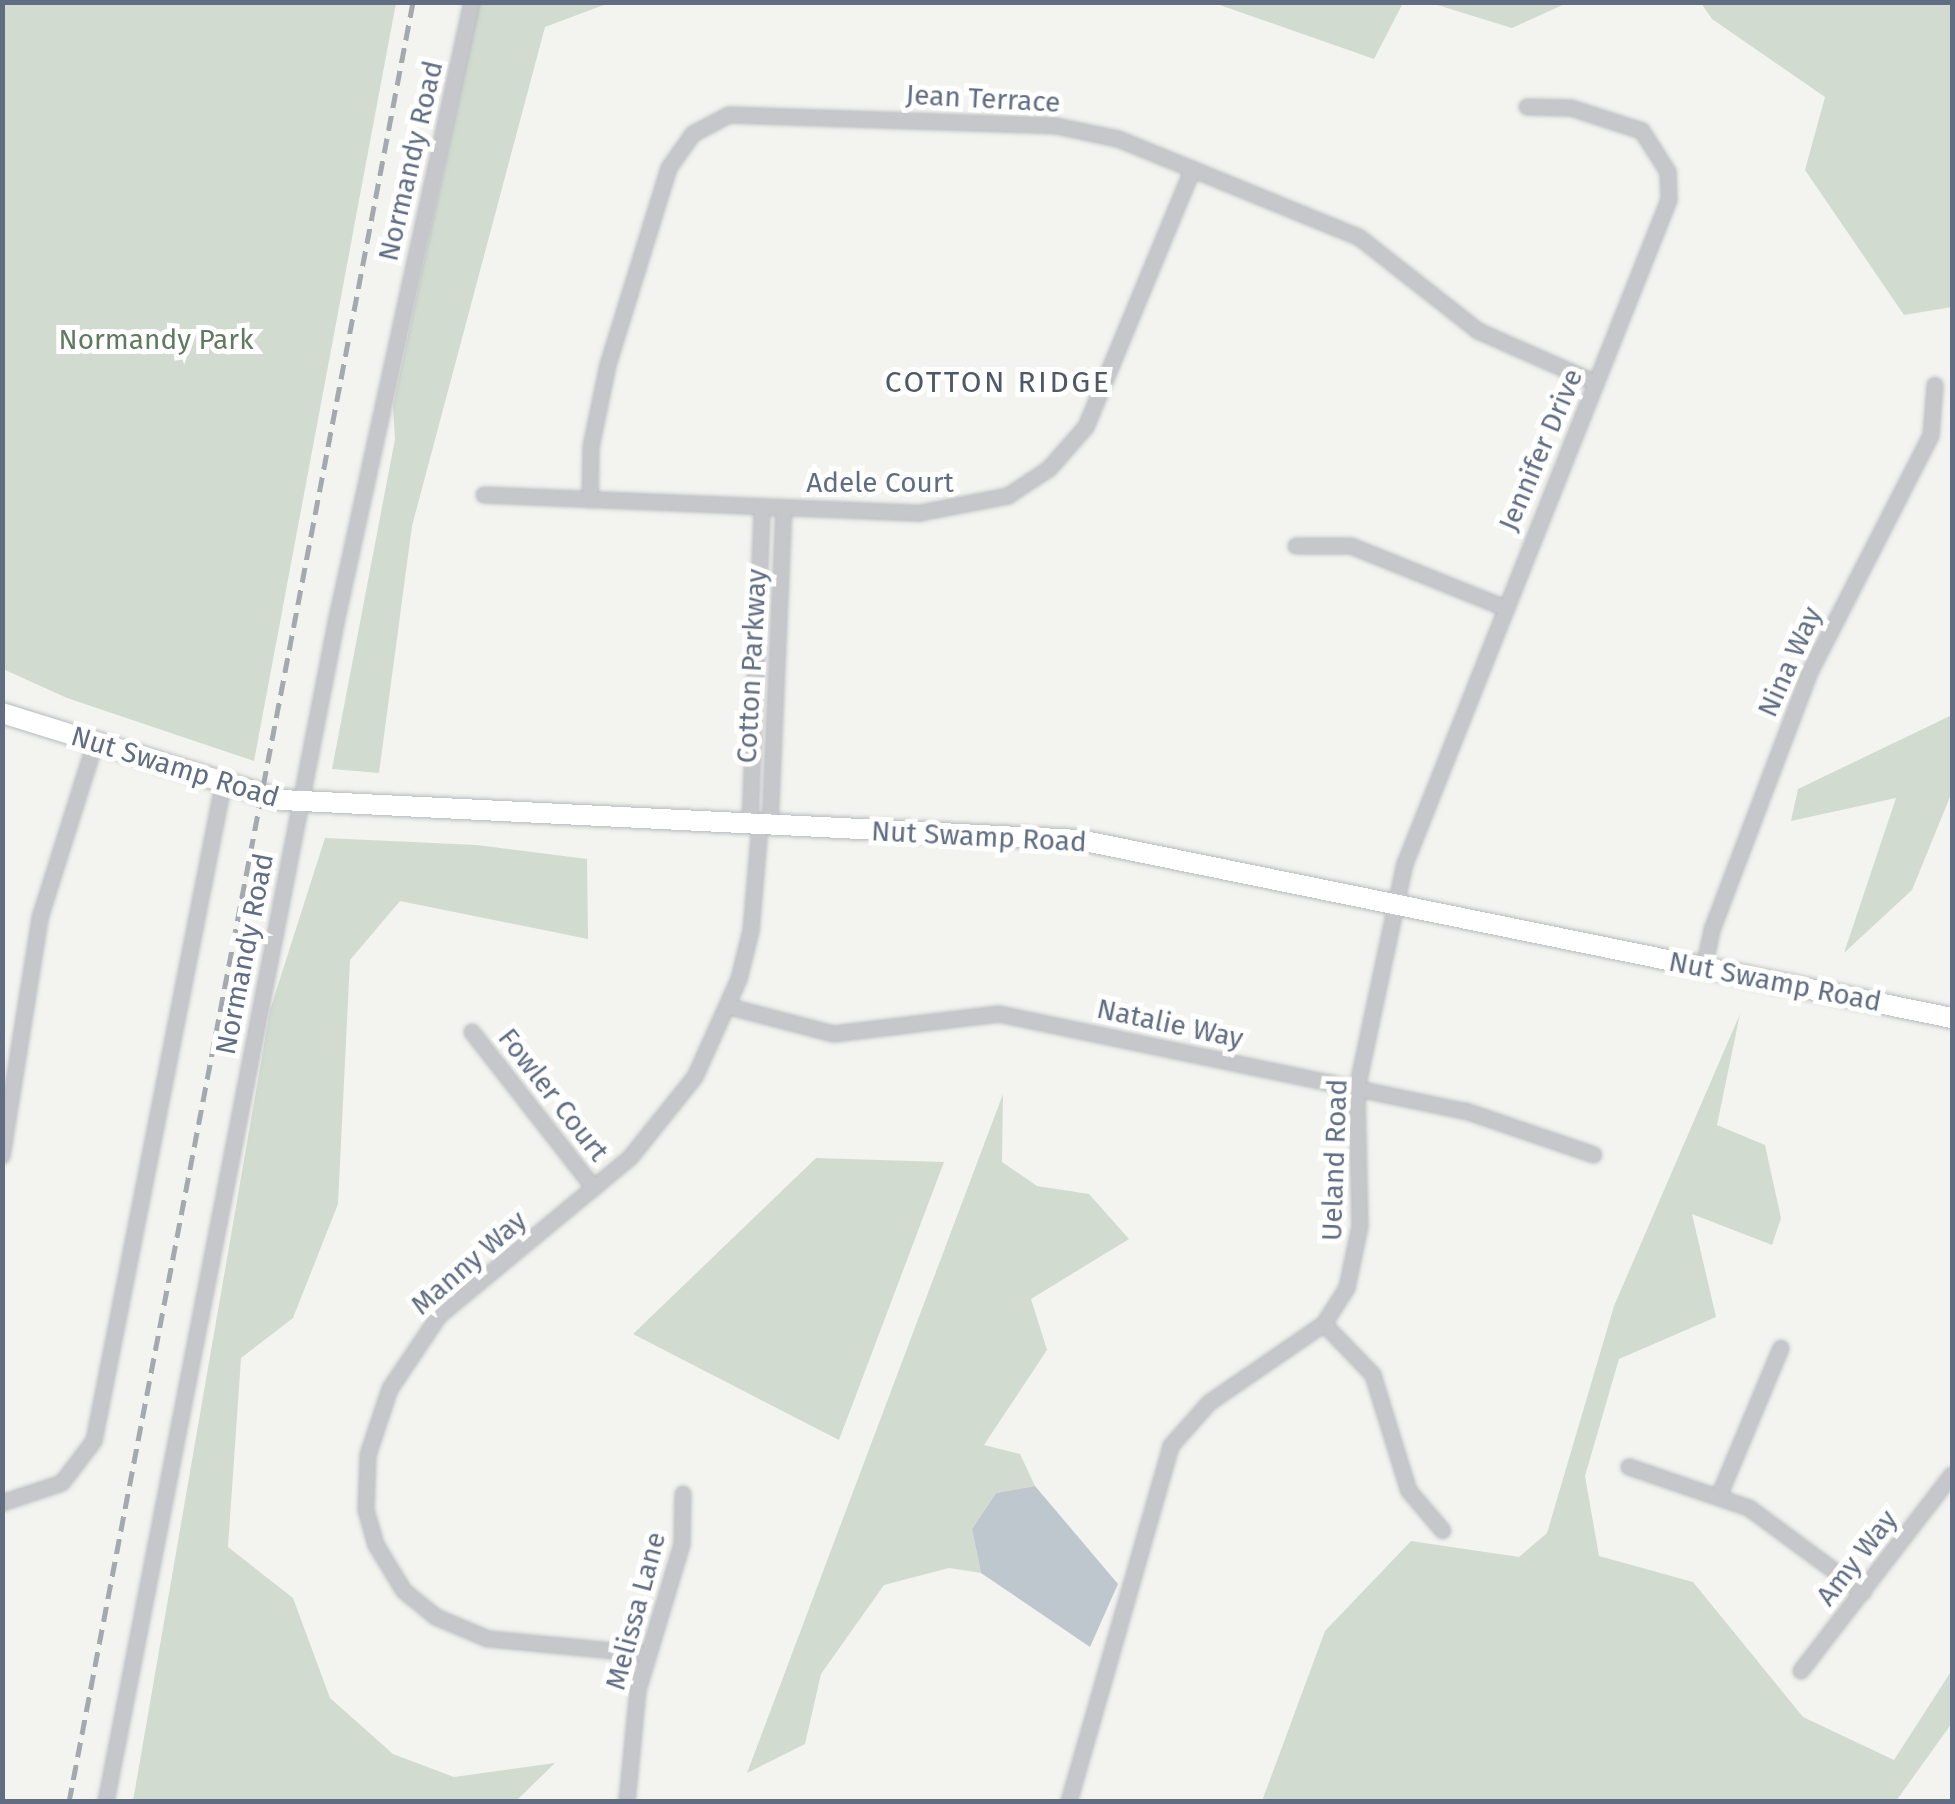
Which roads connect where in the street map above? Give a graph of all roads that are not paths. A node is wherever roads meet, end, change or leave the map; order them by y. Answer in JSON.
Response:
{"nodes":[{"id":1,"x":472,"y":2,"type":"edge"},
{"id":2,"x":1527,"y":107,"type":"dead end"},
{"id":3,"x":1193,"y":168,"type":"junction"},
{"id":4,"x":1596,"y":383,"type":"junction"},
{"id":5,"x":1935,"y":385,"type":"dead end"},
{"id":6,"x":484,"y":496,"type":"dead end"},
{"id":7,"x":590,"y":500,"type":"junction"},
{"id":8,"x":762,"y":507,"type":"junction"},
{"id":9,"x":784,"y":508,"type":"junction"},
{"id":10,"x":1296,"y":546,"type":"dead end"},
{"id":11,"x":1503,"y":607,"type":"junction"},
{"id":12,"x":777,"y":660,"type":"junction"},
{"id":13,"x":756,"y":661,"type":"junction"},
{"id":14,"x":2,"y":713,"type":"edge"},
{"id":15,"x":95,"y":744,"type":"junction"},
{"id":16,"x":223,"y":786,"type":"junction"},
{"id":17,"x":300,"y":803,"type":"junction"},
{"id":18,"x":760,"y":826,"type":"junction"},
{"id":19,"x":1395,"y":904,"type":"junction"},
{"id":20,"x":1704,"y":968,"type":"junction"},
{"id":21,"x":730,"y":1007,"type":"junction"},
{"id":22,"x":1952,"y":1018,"type":"edge"},
{"id":23,"x":472,"y":1032,"type":"dead end"},
{"id":24,"x":1358,"y":1089,"type":"junction"},
{"id":25,"x":1594,"y":1154,"type":"dead end"},
{"id":26,"x":2,"y":1156,"type":"edge"},
{"id":27,"x":594,"y":1188,"type":"junction"},
{"id":28,"x":1324,"y":1324,"type":"junction"},
{"id":29,"x":1781,"y":1348,"type":"dead end"},
{"id":30,"x":1630,"y":1467,"type":"dead end"},
{"id":31,"x":1952,"y":1476,"type":"edge"},
{"id":32,"x":683,"y":1494,"type":"dead end"},
{"id":33,"x":1720,"y":1494,"type":"junction"},
{"id":34,"x":2,"y":1503,"type":"edge"},
{"id":35,"x":1443,"y":1531,"type":"dead end"},
{"id":36,"x":1863,"y":1592,"type":"junction"},
{"id":37,"x":645,"y":1654,"type":"junction"},
{"id":38,"x":1801,"y":1671,"type":"dead end"},
{"id":39,"x":106,"y":1802,"type":"edge"},
{"id":40,"x":628,"y":1802,"type":"edge"},
{"id":41,"x":1069,"y":1802,"type":"edge"}],
"edges":[{"from":1,"to":17,"type":"street","name":"Normandy Road"},
{"from":2,"to":4,"type":"street","name":"Jennifer Drive"},
{"from":3,"to":4,"type":"street","name":"Jean Terrace"},
{"from":3,"to":7,"type":"street","name":"Jean Terrace"},
{"from":3,"to":9,"type":"street","name":"Adele Court"},
{"from":4,"to":11,"type":"street","name":"Jennifer Drive"},
{"from":5,"to":20,"type":"street","name":"Nina Way"},
{"from":6,"to":7,"type":"street","name":"Adele Court"},
{"from":7,"to":8,"type":"street","name":"Adele Court"},
{"from":8,"to":9,"type":"street","name":"Adele Court"},
{"from":8,"to":13,"type":"street","name":"Cotton Parkway"},
{"from":9,"to":12,"type":"street","name":"Cotton Parkway"},
{"from":10,"to":11,"type":"street"},
{"from":11,"to":19,"type":"street","name":"Jennifer Drive"},
{"from":12,"to":13,"type":"street"},
{"from":12,"to":18,"type":"street","name":"Cotton Parkway"},
{"from":13,"to":18,"type":"street","name":"Cotton Parkway"},
{"from":14,"to":15,"type":"main road","name":"Nut Swamp Road"},
{"from":15,"to":16,"type":"main road","name":"Nut Swamp Road"},
{"from":15,"to":26,"type":"street"},
{"from":16,"to":17,"type":"main road","name":"Nut Swamp Road"},
{"from":16,"to":34,"type":"street"},
{"from":17,"to":18,"type":"main road","name":"Nut Swamp Road"},
{"from":17,"to":39,"type":"street","name":"Normandy Road"},
{"from":18,"to":19,"type":"main road","name":"Nut Swamp Road"},
{"from":18,"to":21,"type":"street","name":"Manny Way"},
{"from":19,"to":20,"type":"main road","name":"Nut Swamp Road"},
{"from":19,"to":24,"type":"street","name":"Ueland Road"},
{"from":20,"to":22,"type":"main road","name":"Nut Swamp Road"},
{"from":21,"to":24,"type":"street","name":"Natalie Way"},
{"from":21,"to":27,"type":"street","name":"Manny Way"},
{"from":23,"to":27,"type":"street","name":"Fowler Court"},
{"from":24,"to":25,"type":"street","name":"Natalie Way"},
{"from":24,"to":28,"type":"street","name":"Ueland Road"},
{"from":27,"to":37,"type":"street","name":"Manny Way"},
{"from":28,"to":35,"type":"street"},
{"from":28,"to":41,"type":"street","name":"Ueland Road"},
{"from":29,"to":33,"type":"street"},
{"from":30,"to":33,"type":"street"},
{"from":31,"to":36,"type":"street","name":"Amy Way"},
{"from":32,"to":37,"type":"street","name":"Melissa Lane"},
{"from":33,"to":36,"type":"street"},
{"from":36,"to":38,"type":"street","name":"Amy Way"},
{"from":37,"to":40,"type":"street","name":"Melissa Lane"}]}
